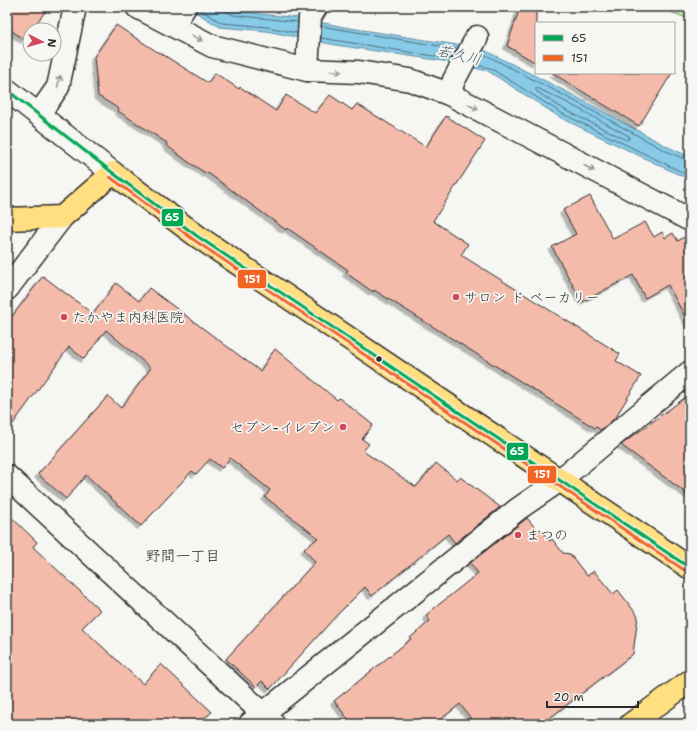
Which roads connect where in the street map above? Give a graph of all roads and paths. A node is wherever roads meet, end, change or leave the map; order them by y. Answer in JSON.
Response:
{"nodes":[{"id":1,"x":75,"y":7,"type":"edge"},
{"id":2,"x":137,"y":7,"type":"edge"},
{"id":3,"x":313,"y":12,"type":"edge"},
{"id":4,"x":179,"y":16,"type":"edge"},
{"id":5,"x":477,"y":37,"type":"dead end"},
{"id":6,"x":307,"y":66,"type":"junction"},
{"id":7,"x":451,"y":87,"type":"junction"},
{"id":8,"x":7,"y":90,"type":"edge"},
{"id":9,"x":38,"y":114,"type":"junction"},
{"id":10,"x":113,"y":173,"type":"junction"},
{"id":11,"x":62,"y":217,"type":"junction"},
{"id":12,"x":7,"y":219,"type":"edge"},
{"id":13,"x":690,"y":220,"type":"edge"},
{"id":14,"x":7,"y":289,"type":"edge"},
{"id":15,"x":690,"y":372,"type":"edge"},
{"id":16,"x":7,"y":476,"type":"edge"},
{"id":17,"x":560,"y":480,"type":"junction"},
{"id":18,"x":690,"y":568,"type":"edge"},
{"id":19,"x":690,"y":681,"type":"edge"},
{"id":20,"x":263,"y":720,"type":"edge"},
{"id":21,"x":631,"y":724,"type":"edge"}],
"edges":[{"from":9,"to":1,"type":"street","one_way":true},
{"from":2,"to":4,"type":"street"},
{"from":3,"to":6,"type":"street"},
{"from":4,"to":6,"type":"street","one_way":true},
{"from":5,"to":7,"type":"street"},
{"from":6,"to":7,"type":"street","one_way":true},
{"from":7,"to":13,"type":"street","one_way":true},
{"from":8,"to":9,"type":"street"},
{"from":9,"to":10,"type":"street"},
{"from":10,"to":11,"type":"main road"},
{"from":10,"to":17,"type":"main road"},
{"from":11,"to":12,"type":"main road"},
{"from":11,"to":14,"type":"street"},
{"from":15,"to":17,"type":"street"},
{"from":16,"to":20,"type":"street"},
{"from":17,"to":18,"type":"main road"},
{"from":17,"to":20,"type":"street"},
{"from":19,"to":21,"type":"main road"}]}
